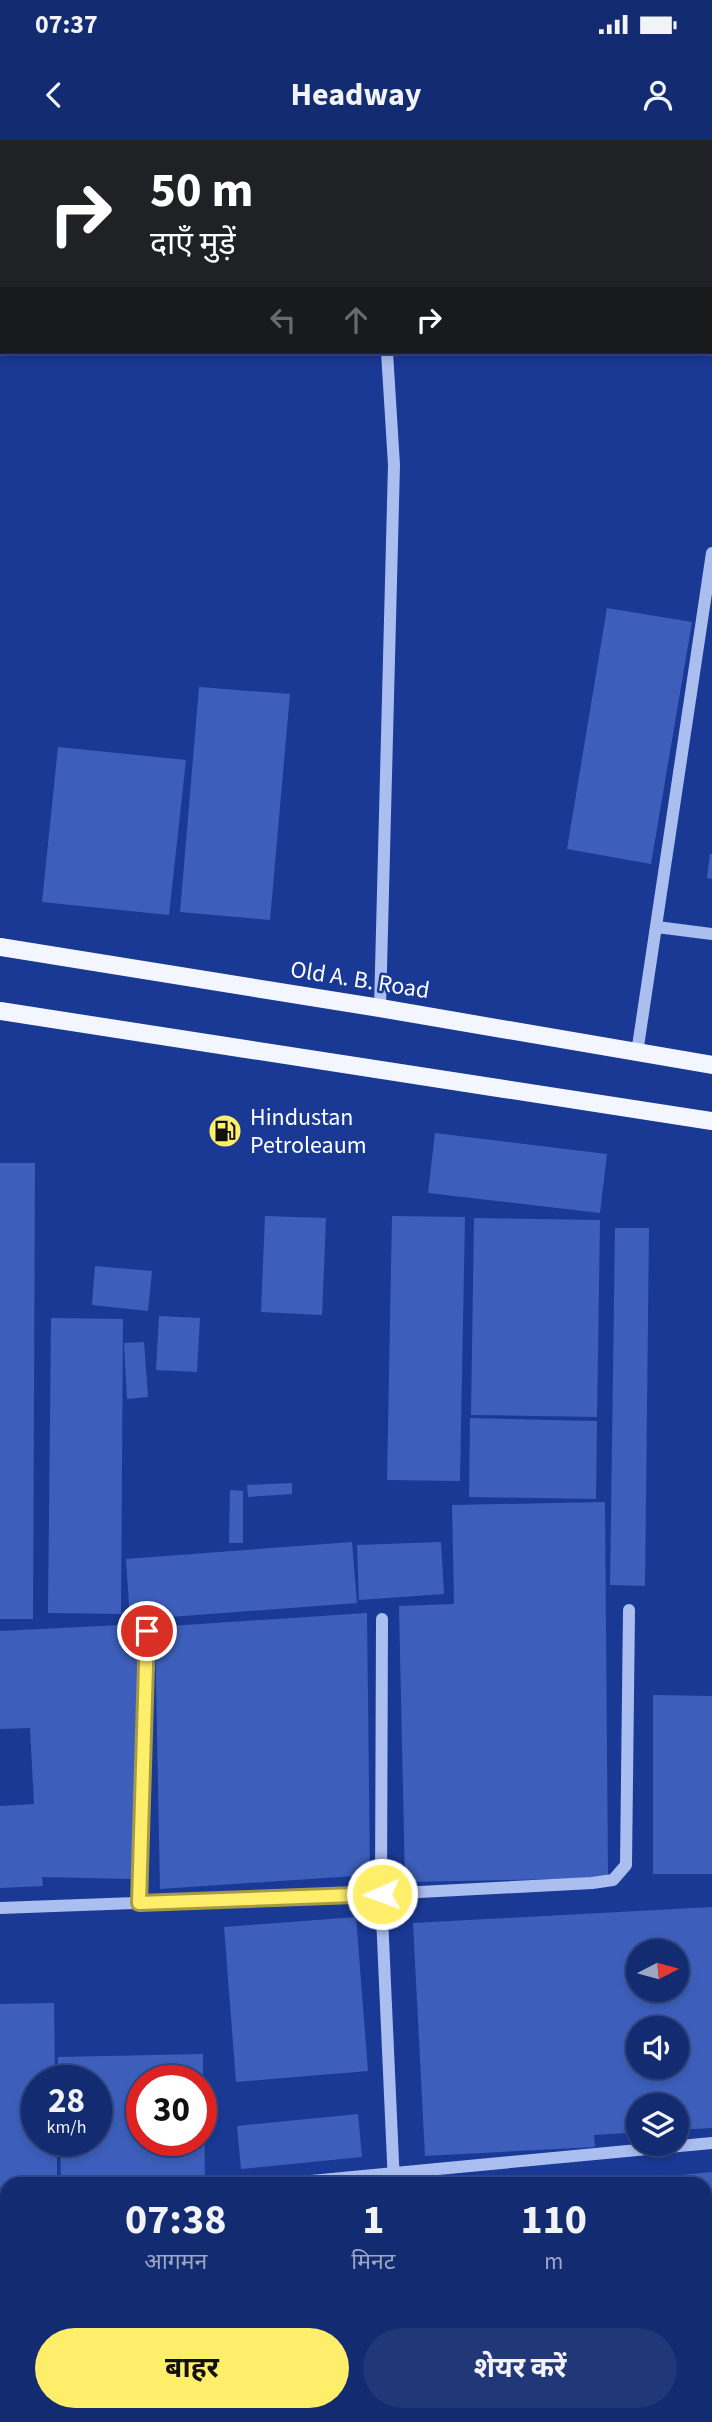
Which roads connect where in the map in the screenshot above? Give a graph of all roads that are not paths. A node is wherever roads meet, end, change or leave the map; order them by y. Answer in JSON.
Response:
{"nodes":[{"id":1,"x":387,"y":354,"type":"edge"},
{"id":2,"x":712,"y":553,"type":"edge"},
{"id":3,"x":657,"y":927,"type":"junction"},
{"id":4,"x":712,"y":934,"type":"edge"},
{"id":5,"x":0,"y":947,"type":"edge"},
{"id":6,"x":380,"y":1008,"type":"junction"},
{"id":7,"x":0,"y":1011,"type":"edge"},
{"id":8,"x":638,"y":1053,"type":"junction"},
{"id":9,"x":712,"y":1065,"type":"edge"},
{"id":10,"x":712,"y":1121,"type":"edge"},
{"id":11,"x":629,"y":1610,"type":"dead end"},
{"id":12,"x":382,"y":1619,"type":"dead end"},
{"id":13,"x":147,"y":1631,"type":"dead end"},
{"id":14,"x":382,"y":1894,"type":"junction"},
{"id":15,"x":139,"y":1903,"type":"junction"},
{"id":16,"x":0,"y":1908,"type":"edge"},
{"id":17,"x":712,"y":2143,"type":"edge"},
{"id":18,"x":394,"y":2177,"type":"edge"},
{"id":19,"x":403,"y":2177,"type":"edge"}],
"edges":[{"from":1,"to":6,"type":"street"},
{"from":2,"to":3,"type":"street"},
{"from":3,"to":4,"type":"street"},
{"from":3,"to":8,"type":"street"},
{"from":5,"to":6,"type":"main road","name":"Old A. B. Road"},
{"from":6,"to":8,"type":"main road","name":"Old A. B. Road"},
{"from":7,"to":10,"type":"main road"},
{"from":8,"to":9,"type":"main road","name":"Old A. B. Road"},
{"from":11,"to":14,"type":"street"},
{"from":12,"to":14,"type":"street"},
{"from":13,"to":15,"type":"street"},
{"from":14,"to":15,"type":"street"},
{"from":14,"to":18,"type":"street"},
{"from":15,"to":16,"type":"street"},
{"from":17,"to":19,"type":"street"}]}
